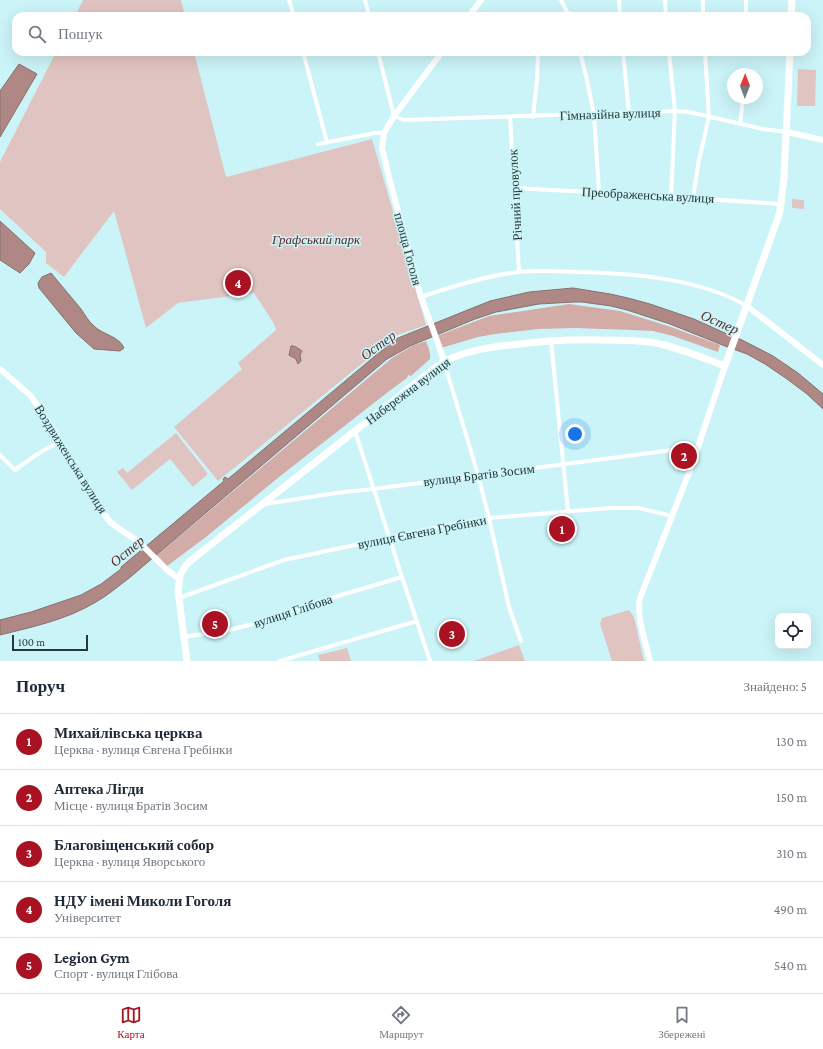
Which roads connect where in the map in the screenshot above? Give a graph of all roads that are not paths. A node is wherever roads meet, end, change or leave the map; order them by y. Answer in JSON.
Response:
{"nodes":[{"id":1,"x":290,"y":0,"type":"edge"},
{"id":2,"x":365,"y":0,"type":"edge"},
{"id":3,"x":481,"y":0,"type":"edge"},
{"id":4,"x":561,"y":0,"type":"edge"},
{"id":5,"x":619,"y":0,"type":"edge"},
{"id":6,"x":665,"y":0,"type":"edge"},
{"id":7,"x":703,"y":0,"type":"edge"},
{"id":8,"x":746,"y":0,"type":"edge"},
{"id":9,"x":792,"y":0,"type":"edge"},
{"id":10,"x":293,"y":12,"type":"edge"},
{"id":11,"x":368,"y":12,"type":"edge"},
{"id":12,"x":472,"y":12,"type":"edge"},
{"id":13,"x":568,"y":12,"type":"edge"},
{"id":14,"x":620,"y":12,"type":"edge"},
{"id":15,"x":666,"y":12,"type":"edge"},
{"id":16,"x":704,"y":12,"type":"edge"},
{"id":17,"x":746,"y":12,"type":"edge"},
{"id":18,"x":791,"y":12,"type":"edge"},
{"id":19,"x":304,"y":56,"type":"edge"},
{"id":20,"x":379,"y":56,"type":"edge"},
{"id":21,"x":439,"y":56,"type":"edge"},
{"id":22,"x":538,"y":56,"type":"edge"},
{"id":23,"x":581,"y":56,"type":"edge"},
{"id":24,"x":624,"y":56,"type":"edge"},
{"id":25,"x":669,"y":56,"type":"edge"},
{"id":26,"x":706,"y":56,"type":"edge"},
{"id":27,"x":790,"y":56,"type":"edge"},
{"id":28,"x":742,"y":104,"type":"edge"},
{"id":29,"x":674,"y":111,"type":"junction"},
{"id":30,"x":629,"y":113,"type":"junction"},
{"id":31,"x":594,"y":114,"type":"junction"},
{"id":32,"x":394,"y":116,"type":"junction"},
{"id":33,"x":510,"y":117,"type":"junction"},
{"id":34,"x":533,"y":117,"type":"junction"},
{"id":35,"x":709,"y":117,"type":"junction"},
{"id":36,"x":740,"y":124,"type":"junction"},
{"id":37,"x":787,"y":132,"type":"junction"},
{"id":38,"x":384,"y":133,"type":"junction"},
{"id":39,"x":823,"y":140,"type":"edge"},
{"id":40,"x":327,"y":142,"type":"junction"},
{"id":41,"x":318,"y":144,"type":"dead end"},
{"id":42,"x":514,"y":188,"type":"junction"},
{"id":43,"x":599,"y":192,"type":"junction"},
{"id":44,"x":671,"y":196,"type":"junction"},
{"id":45,"x":693,"y":198,"type":"junction"},
{"id":46,"x":782,"y":204,"type":"junction"},
{"id":47,"x":519,"y":272,"type":"junction"},
{"id":48,"x":422,"y":297,"type":"junction"},
{"id":49,"x":747,"y":306,"type":"junction"},
{"id":50,"x":551,"y":341,"type":"junction"},
{"id":51,"x":444,"y":362,"type":"junction"},
{"id":52,"x":823,"y":365,"type":"edge"},
{"id":53,"x":725,"y":366,"type":"junction"},
{"id":54,"x":0,"y":368,"type":"edge"},
{"id":55,"x":355,"y":431,"type":"junction"},
{"id":56,"x":60,"y":441,"type":"junction"},
{"id":57,"x":697,"y":449,"type":"junction"},
{"id":58,"x":0,"y":455,"type":"edge"},
{"id":59,"x":563,"y":464,"type":"junction"},
{"id":60,"x":478,"y":475,"type":"junction"},
{"id":61,"x":374,"y":489,"type":"junction"},
{"id":62,"x":261,"y":505,"type":"junction"},
{"id":63,"x":568,"y":512,"type":"junction"},
{"id":64,"x":672,"y":516,"type":"junction"},
{"id":65,"x":489,"y":518,"type":"junction"},
{"id":66,"x":389,"y":538,"type":"junction"},
{"id":67,"x":402,"y":577,"type":"junction"},
{"id":68,"x":179,"y":579,"type":"junction"},
{"id":69,"x":178,"y":594,"type":"junction"},
{"id":70,"x":417,"y":621,"type":"junction"},
{"id":71,"x":184,"y":637,"type":"junction"},
{"id":72,"x":521,"y":641,"type":"dead end"},
{"id":73,"x":187,"y":661,"type":"edge"},
{"id":74,"x":280,"y":661,"type":"edge"},
{"id":75,"x":430,"y":661,"type":"edge"},
{"id":76,"x":650,"y":661,"type":"edge"}],
"edges":[{"from":1,"to":10,"type":"street"},
{"from":2,"to":11,"type":"street"},
{"from":3,"to":12,"type":"street"},
{"from":4,"to":13,"type":"street"},
{"from":5,"to":14,"type":"street"},
{"from":6,"to":15,"type":"street"},
{"from":7,"to":16,"type":"street"},
{"from":8,"to":17,"type":"street"},
{"from":9,"to":18,"type":"main road"},
{"from":19,"to":40,"type":"street"},
{"from":20,"to":32,"type":"street"},
{"from":21,"to":32,"type":"street"},
{"from":22,"to":34,"type":"street"},
{"from":23,"to":31,"type":"street"},
{"from":24,"to":30,"type":"street"},
{"from":25,"to":29,"type":"street"},
{"from":26,"to":35,"type":"street"},
{"from":27,"to":37,"type":"main road"},
{"from":28,"to":36,"type":"street"},
{"from":29,"to":30,"type":"street","name":"Гімназійна вулиця"},
{"from":29,"to":35,"type":"street","name":"Гімназійна вулиця"},
{"from":29,"to":44,"type":"street"},
{"from":30,"to":31,"type":"street","name":"Гімназійна вулиця"},
{"from":31,"to":34,"type":"street","name":"Гімназійна вулиця"},
{"from":31,"to":43,"type":"street"},
{"from":32,"to":33,"type":"street","name":"Гімназійна вулиця"},
{"from":32,"to":38,"type":"street"},
{"from":33,"to":34,"type":"street","name":"Гімназійна вулиця"},
{"from":33,"to":42,"type":"street","name":"Річний провулок"},
{"from":35,"to":36,"type":"street","name":"Гімназійна вулиця"},
{"from":35,"to":45,"type":"street"},
{"from":36,"to":37,"type":"street","name":"Гімназійна вулиця"},
{"from":37,"to":39,"type":"street","name":"Гімназійна вулиця"},
{"from":37,"to":46,"type":"main road"},
{"from":38,"to":40,"type":"street"},
{"from":38,"to":48,"type":"street","name":"площа Гоголя"},
{"from":40,"to":41,"type":"street"},
{"from":42,"to":43,"type":"street","name":"Преображенська вулиця"},
{"from":42,"to":47,"type":"street","name":"Річний провулок"},
{"from":43,"to":44,"type":"street","name":"Преображенська вулиця"},
{"from":44,"to":45,"type":"street","name":"Преображенська вулиця"},
{"from":45,"to":46,"type":"street","name":"Преображенська вулиця"},
{"from":46,"to":49,"type":"main road"},
{"from":47,"to":48,"type":"street"},
{"from":47,"to":49,"type":"street"},
{"from":48,"to":51,"type":"street","name":"площа Гоголя"},
{"from":49,"to":52,"type":"street"},
{"from":49,"to":53,"type":"main road"},
{"from":50,"to":51,"type":"main road","name":"Набережна вулиця"},
{"from":50,"to":53,"type":"main road","name":"Набережна вулиця"},
{"from":50,"to":59,"type":"street"},
{"from":51,"to":55,"type":"main road","name":"Набережна вулиця"},
{"from":51,"to":60,"type":"street"},
{"from":53,"to":57,"type":"street"},
{"from":54,"to":56,"type":"street","name":"Воздвиженська вулиця"},
{"from":55,"to":61,"type":"street"},
{"from":55,"to":62,"type":"main road","name":"Набережна вулиця"},
{"from":56,"to":58,"type":"street"},
{"from":56,"to":68,"type":"street","name":"Воздвиженська вулиця"},
{"from":57,"to":59,"type":"street","name":"вулиця Братів Зосим"},
{"from":57,"to":64,"type":"street"},
{"from":59,"to":60,"type":"street","name":"вулиця Братів Зосим"},
{"from":59,"to":63,"type":"street"},
{"from":60,"to":61,"type":"street","name":"вулиця Братів Зосим"},
{"from":60,"to":65,"type":"street"},
{"from":61,"to":62,"type":"street","name":"вулиця Братів Зосим"},
{"from":61,"to":66,"type":"street"},
{"from":62,"to":68,"type":"main road","name":"Набережна вулиця"},
{"from":63,"to":64,"type":"street","name":"вулиця Євгена Гребінки"},
{"from":63,"to":65,"type":"street","name":"вулиця Євгена Гребінки"},
{"from":64,"to":76,"type":"street"},
{"from":65,"to":66,"type":"street","name":"вулиця Євгена Гребінки"},
{"from":65,"to":72,"type":"street"},
{"from":66,"to":67,"type":"street"},
{"from":66,"to":69,"type":"street","name":"вулиця Євгена Гребінки"},
{"from":67,"to":70,"type":"street"},
{"from":67,"to":71,"type":"street","name":"вулиця Глібова"},
{"from":68,"to":69,"type":"main road","name":"Набережна вулиця"},
{"from":69,"to":71,"type":"main road","name":"Набережна вулиця"},
{"from":70,"to":74,"type":"street"},
{"from":70,"to":75,"type":"street"},
{"from":71,"to":73,"type":"main road","name":"Набережна вулиця"}]}
